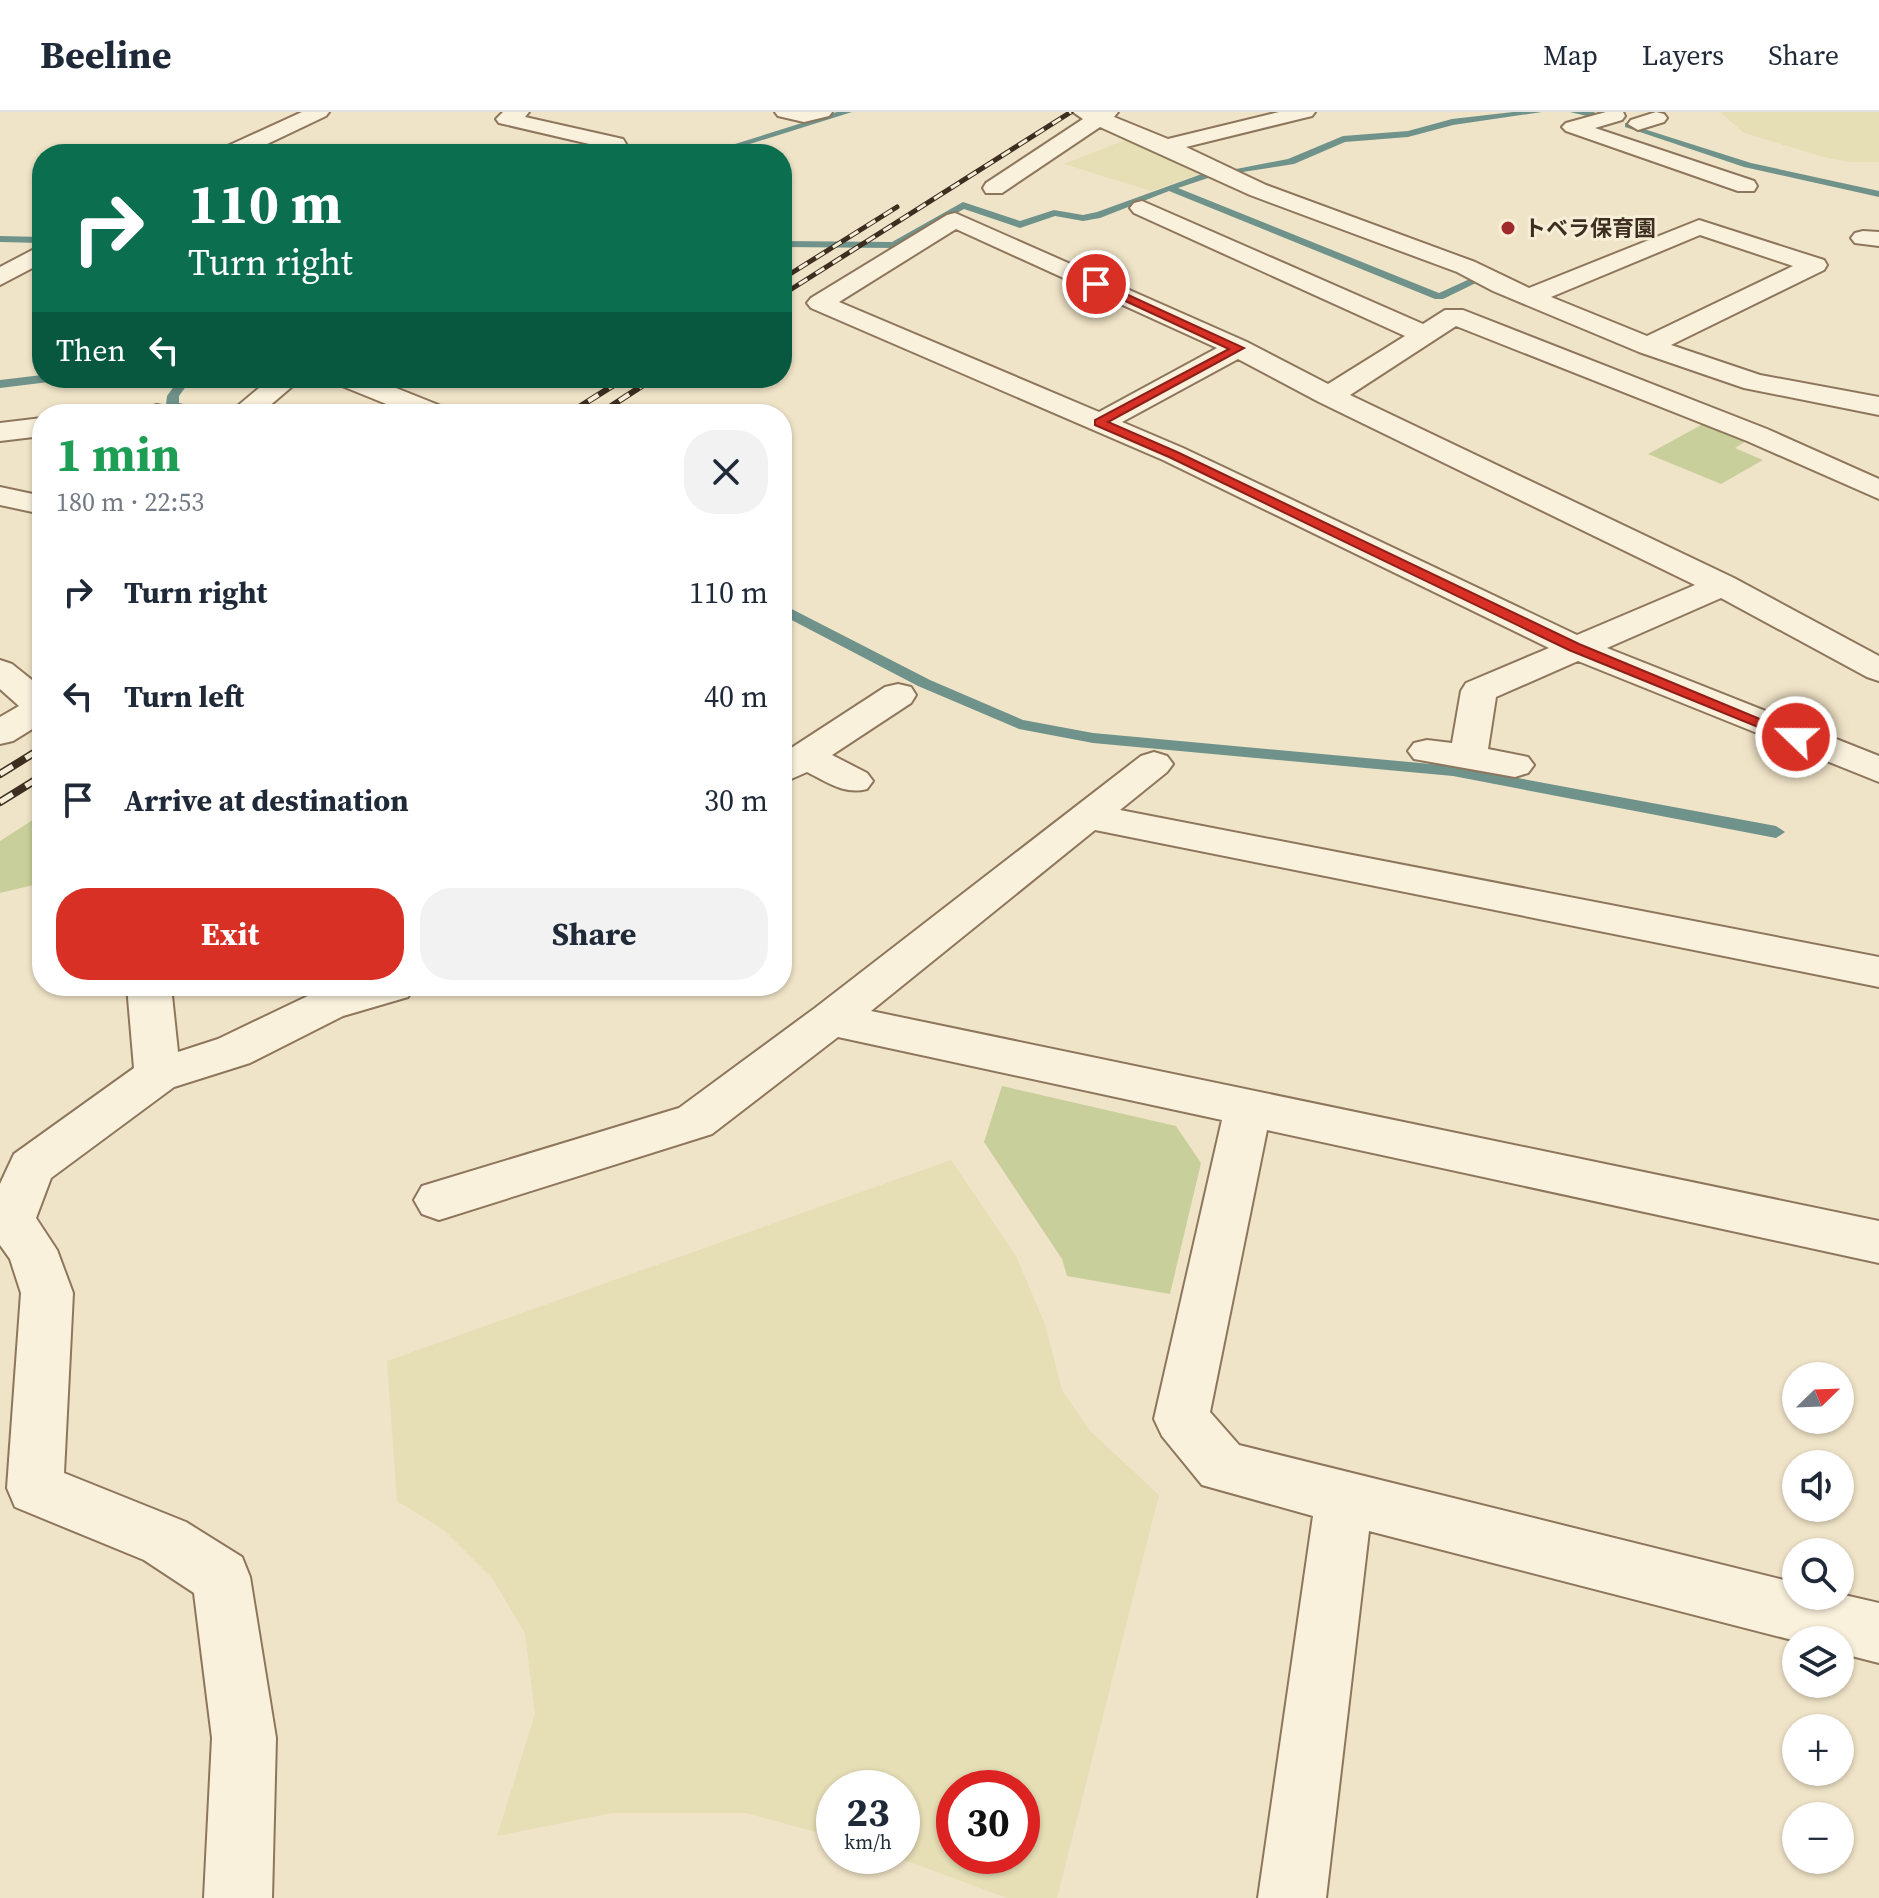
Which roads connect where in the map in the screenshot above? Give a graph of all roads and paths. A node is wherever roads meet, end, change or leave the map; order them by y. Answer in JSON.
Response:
{"nodes":[{"id":1,"x":319,"y":112,"type":"edge"},
{"id":2,"x":519,"y":112,"type":"edge"},
{"id":3,"x":785,"y":112,"type":"edge"},
{"id":4,"x":822,"y":112,"type":"edge"},
{"id":5,"x":1097,"y":114,"type":"edge"},
{"id":6,"x":1609,"y":114,"type":"edge"},
{"id":7,"x":1309,"y":115,"type":"edge"},
{"id":8,"x":1654,"y":125,"type":"dead end"},
{"id":9,"x":250,"y":144,"type":"edge"},
{"id":10,"x":615,"y":144,"type":"dead end"},
{"id":11,"x":1166,"y":146,"type":"junction"},
{"id":12,"x":1015,"y":175,"type":"junction"},
{"id":13,"x":1040,"y":183,"type":"dead end"},
{"id":14,"x":1746,"y":186,"type":"dead end"},
{"id":15,"x":994,"y":188,"type":"dead end"},
{"id":16,"x":1142,"y":208,"type":"dead end"},
{"id":17,"x":32,"y":258,"type":"edge"},
{"id":18,"x":0,"y":278,"type":"edge"},
{"id":19,"x":1529,"y":297,"type":"junction"},
{"id":20,"x":1425,"y":335,"type":"junction"},
{"id":21,"x":1648,"y":346,"type":"junction"},
{"id":22,"x":1238,"y":348,"type":"junction"},
{"id":23,"x":275,"y":388,"type":"edge"},
{"id":24,"x":362,"y":388,"type":"edge"},
{"id":25,"x":1329,"y":396,"type":"junction"},
{"id":26,"x":255,"y":404,"type":"edge"},
{"id":27,"x":386,"y":404,"type":"edge"},
{"id":28,"x":1879,"y":406,"type":"edge"},
{"id":29,"x":1099,"y":423,"type":"junction"},
{"id":30,"x":32,"y":428,"type":"edge"},
{"id":31,"x":0,"y":432,"type":"edge"},
{"id":32,"x":1879,"y":490,"type":"edge"},
{"id":33,"x":0,"y":496,"type":"edge"},
{"id":34,"x":32,"y":503,"type":"edge"},
{"id":35,"x":1722,"y":585,"type":"junction"},
{"id":36,"x":1574,"y":647,"type":"junction"},
{"id":37,"x":1879,"y":670,"type":"edge"},
{"id":38,"x":0,"y":671,"type":"edge"},
{"id":39,"x":898,"y":695,"type":"dead end"},
{"id":40,"x":32,"y":698,"type":"edge"},
{"id":41,"x":32,"y":713,"type":"edge"},
{"id":42,"x":0,"y":733,"type":"edge"},
{"id":43,"x":1427,"y":751,"type":"dead end"},
{"id":44,"x":1468,"y":758,"type":"junction"},
{"id":45,"x":793,"y":763,"type":"edge"},
{"id":46,"x":1154,"y":764,"type":"dead end"},
{"id":47,"x":1515,"y":765,"type":"dead end"},
{"id":48,"x":1879,"y":770,"type":"edge"},
{"id":49,"x":854,"y":781,"type":"dead end"},
{"id":50,"x":1090,"y":817,"type":"junction"},
{"id":51,"x":1879,"y":972,"type":"edge"},
{"id":52,"x":150,"y":996,"type":"edge"},
{"id":53,"x":359,"y":996,"type":"edge"},
{"id":54,"x":831,"y":1019,"type":"junction"},
{"id":55,"x":158,"y":1075,"type":"junction"},
{"id":56,"x":1248,"y":1109,"type":"junction"},
{"id":57,"x":16,"y":1161,"type":"edge"},
{"id":58,"x":439,"y":1200,"type":"dead end"},
{"id":59,"x":1879,"y":1242,"type":"edge"},
{"id":60,"x":1344,"y":1498,"type":"junction"},
{"id":61,"x":1879,"y":1633,"type":"edge"},
{"id":62,"x":238,"y":1898,"type":"edge"},
{"id":63,"x":1292,"y":1898,"type":"edge"}],
"edges":[{"from":1,"to":9,"type":"street"},
{"from":2,"to":10,"type":"street"},
{"from":3,"to":4,"type":"street"},
{"from":5,"to":11,"type":"street"},
{"from":5,"to":12,"type":"street"},
{"from":6,"to":8,"type":"street"},
{"from":6,"to":14,"type":"street"},
{"from":7,"to":11,"type":"street"},
{"from":11,"to":19,"type":"street"},
{"from":12,"to":13,"type":"street"},
{"from":12,"to":15,"type":"street"},
{"from":16,"to":20,"type":"street"},
{"from":17,"to":18,"type":"street"},
{"from":19,"to":21,"type":"street"},
{"from":19,"to":21,"type":"street"},
{"from":20,"to":25,"type":"street"},
{"from":20,"to":32,"type":"street"},
{"from":21,"to":28,"type":"street"},
{"from":22,"to":25,"type":"street"},
{"from":22,"to":29,"type":"street"},
{"from":22,"to":29,"type":"street"},
{"from":23,"to":26,"type":"street"},
{"from":24,"to":27,"type":"street"},
{"from":25,"to":35,"type":"street"},
{"from":29,"to":36,"type":"street"},
{"from":30,"to":31,"type":"street"},
{"from":33,"to":34,"type":"street"},
{"from":35,"to":36,"type":"street"},
{"from":35,"to":37,"type":"street"},
{"from":36,"to":44,"type":"street"},
{"from":36,"to":48,"type":"street"},
{"from":38,"to":40,"type":"street"},
{"from":39,"to":45,"type":"street"},
{"from":41,"to":42,"type":"street"},
{"from":43,"to":44,"type":"street"},
{"from":44,"to":47,"type":"street"},
{"from":45,"to":49,"type":"street"},
{"from":46,"to":50,"type":"street"},
{"from":50,"to":51,"type":"street"},
{"from":50,"to":54,"type":"street"},
{"from":52,"to":55,"type":"street"},
{"from":53,"to":55,"type":"street"},
{"from":54,"to":56,"type":"street"},
{"from":54,"to":58,"type":"street"},
{"from":55,"to":57,"type":"street"},
{"from":56,"to":59,"type":"street"},
{"from":56,"to":60,"type":"street"},
{"from":57,"to":62,"type":"street"},
{"from":60,"to":61,"type":"street"},
{"from":60,"to":63,"type":"street"}]}
